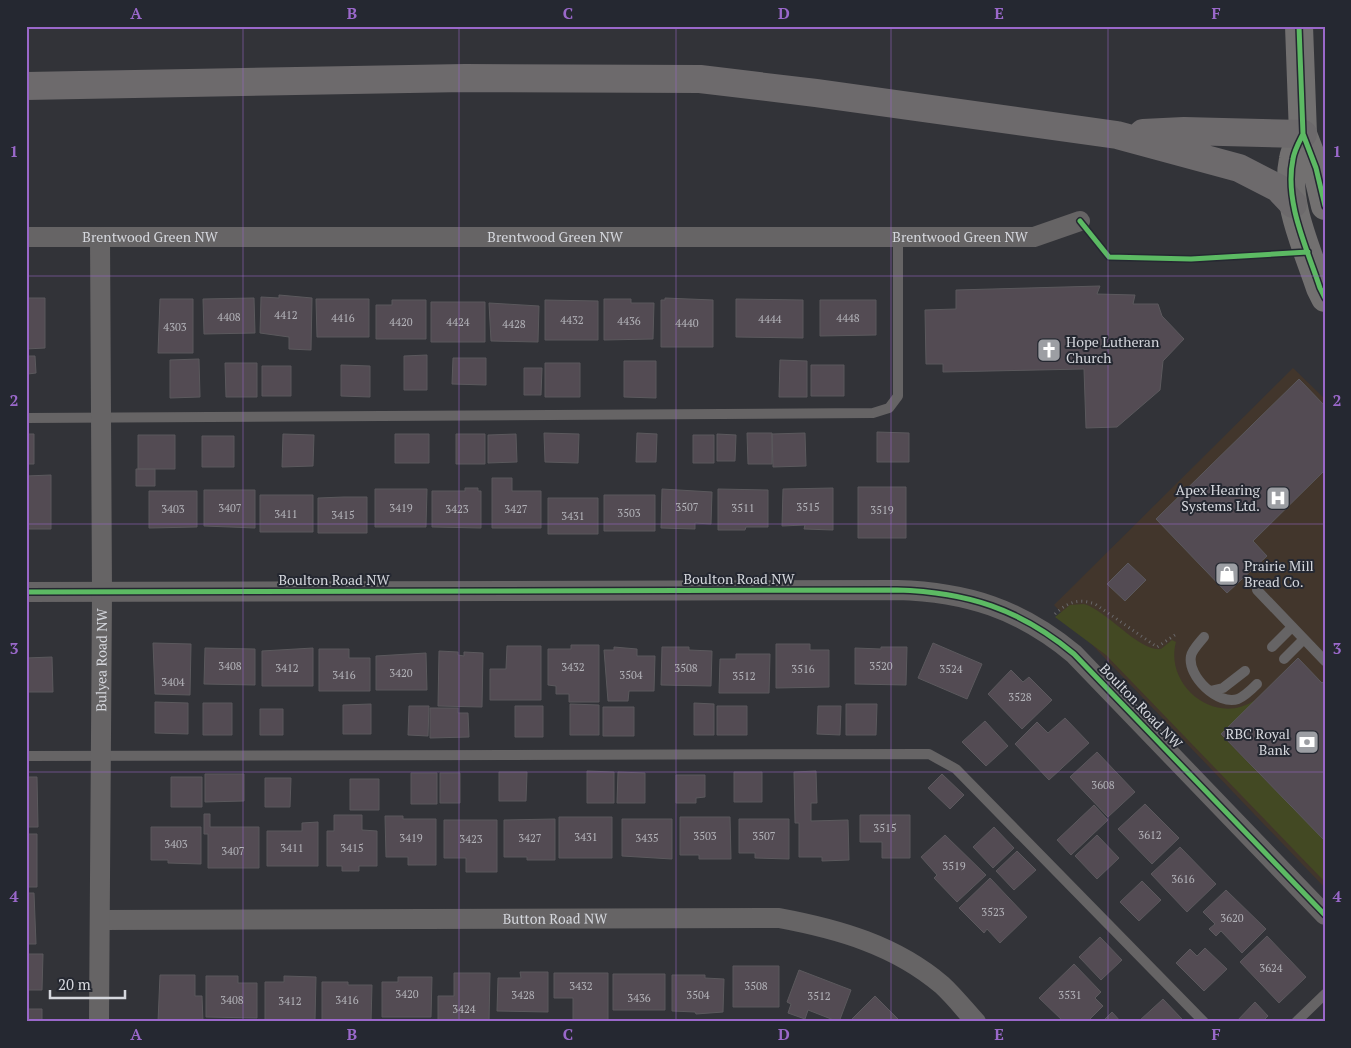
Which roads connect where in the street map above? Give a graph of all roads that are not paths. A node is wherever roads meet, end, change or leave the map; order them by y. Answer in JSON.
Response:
{"nodes":[{"id":1,"x":1299,"y":26,"type":"edge"},
{"id":2,"x":26,"y":86,"type":"edge"},
{"id":3,"x":1310,"y":127,"type":"edge"},
{"id":4,"x":1116,"y":135,"type":"junction"},
{"id":5,"x":1293,"y":204,"type":"junction"},
{"id":6,"x":1325,"y":206,"type":"edge"},
{"id":7,"x":1080,"y":221,"type":"dead end"},
{"id":8,"x":898,"y":236,"type":"junction"},
{"id":9,"x":26,"y":237,"type":"edge"},
{"id":10,"x":100,"y":237,"type":"junction"},
{"id":11,"x":1325,"y":298,"type":"edge"},
{"id":12,"x":101,"y":417,"type":"junction"},
{"id":13,"x":26,"y":418,"type":"edge"},
{"id":14,"x":1257,"y":590,"type":"dead end"},
{"id":15,"x":26,"y":592,"type":"edge"},
{"id":16,"x":102,"y":592,"type":"junction"},
{"id":17,"x":1292,"y":627,"type":"junction"},
{"id":18,"x":1204,"y":636,"type":"dead end"},
{"id":19,"x":1304,"y":639,"type":"junction"},
{"id":20,"x":1272,"y":647,"type":"dead end"},
{"id":21,"x":1284,"y":659,"type":"dead end"},
{"id":22,"x":1325,"y":661,"type":"edge"},
{"id":23,"x":1245,"y":671,"type":"dead end"},
{"id":24,"x":1257,"y":684,"type":"dead end"},
{"id":25,"x":1210,"y":691,"type":"junction"},
{"id":26,"x":26,"y":756,"type":"edge"},
{"id":27,"x":100,"y":756,"type":"junction"},
{"id":28,"x":1325,"y":915,"type":"edge"},
{"id":29,"x":101,"y":920,"type":"junction"},
{"id":30,"x":1325,"y":994,"type":"edge"},
{"id":31,"x":99,"y":1022,"type":"edge"},
{"id":32,"x":976,"y":1022,"type":"edge"},
{"id":33,"x":1204,"y":1022,"type":"edge"},
{"id":34,"x":1296,"y":1022,"type":"edge"}],
"edges":[{"from":1,"to":3,"type":"street"},
{"from":2,"to":4,"type":"highway"},
{"from":3,"to":4,"type":"highway"},
{"from":3,"to":5,"type":"street"},
{"from":3,"to":6,"type":"street"},
{"from":4,"to":5,"type":"highway"},
{"from":5,"to":11,"type":"street"},
{"from":7,"to":8,"type":"street","name":"Brentwood Green NW"},
{"from":8,"to":10,"type":"street","name":"Brentwood Green NW"},
{"from":8,"to":12,"type":"lane"},
{"from":9,"to":10,"type":"street","name":"Brentwood Green NW"},
{"from":10,"to":12,"type":"street","name":"Bulyea Road NW"},
{"from":12,"to":13,"type":"lane"},
{"from":12,"to":16,"type":"street","name":"Bulyea Road NW"},
{"from":14,"to":17,"type":"lane"},
{"from":15,"to":16,"type":"street","name":"Boulton Road NW"},
{"from":16,"to":27,"type":"street","name":"Bulyea Road NW"},
{"from":16,"to":28,"type":"street","name":"Boulton Road NW"},
{"from":17,"to":19,"type":"lane"},
{"from":17,"to":20,"type":"lane"},
{"from":18,"to":25,"type":"lane"},
{"from":19,"to":21,"type":"lane"},
{"from":19,"to":22,"type":"lane"},
{"from":23,"to":25,"type":"lane"},
{"from":24,"to":25,"type":"lane"},
{"from":26,"to":27,"type":"lane"},
{"from":27,"to":29,"type":"street","name":"Bulyea Road NW"},
{"from":27,"to":33,"type":"lane"},
{"from":29,"to":31,"type":"street","name":"Bulyea Road NW"},
{"from":29,"to":32,"type":"street","name":"Button Road NW"},
{"from":30,"to":34,"type":"lane"}]}
